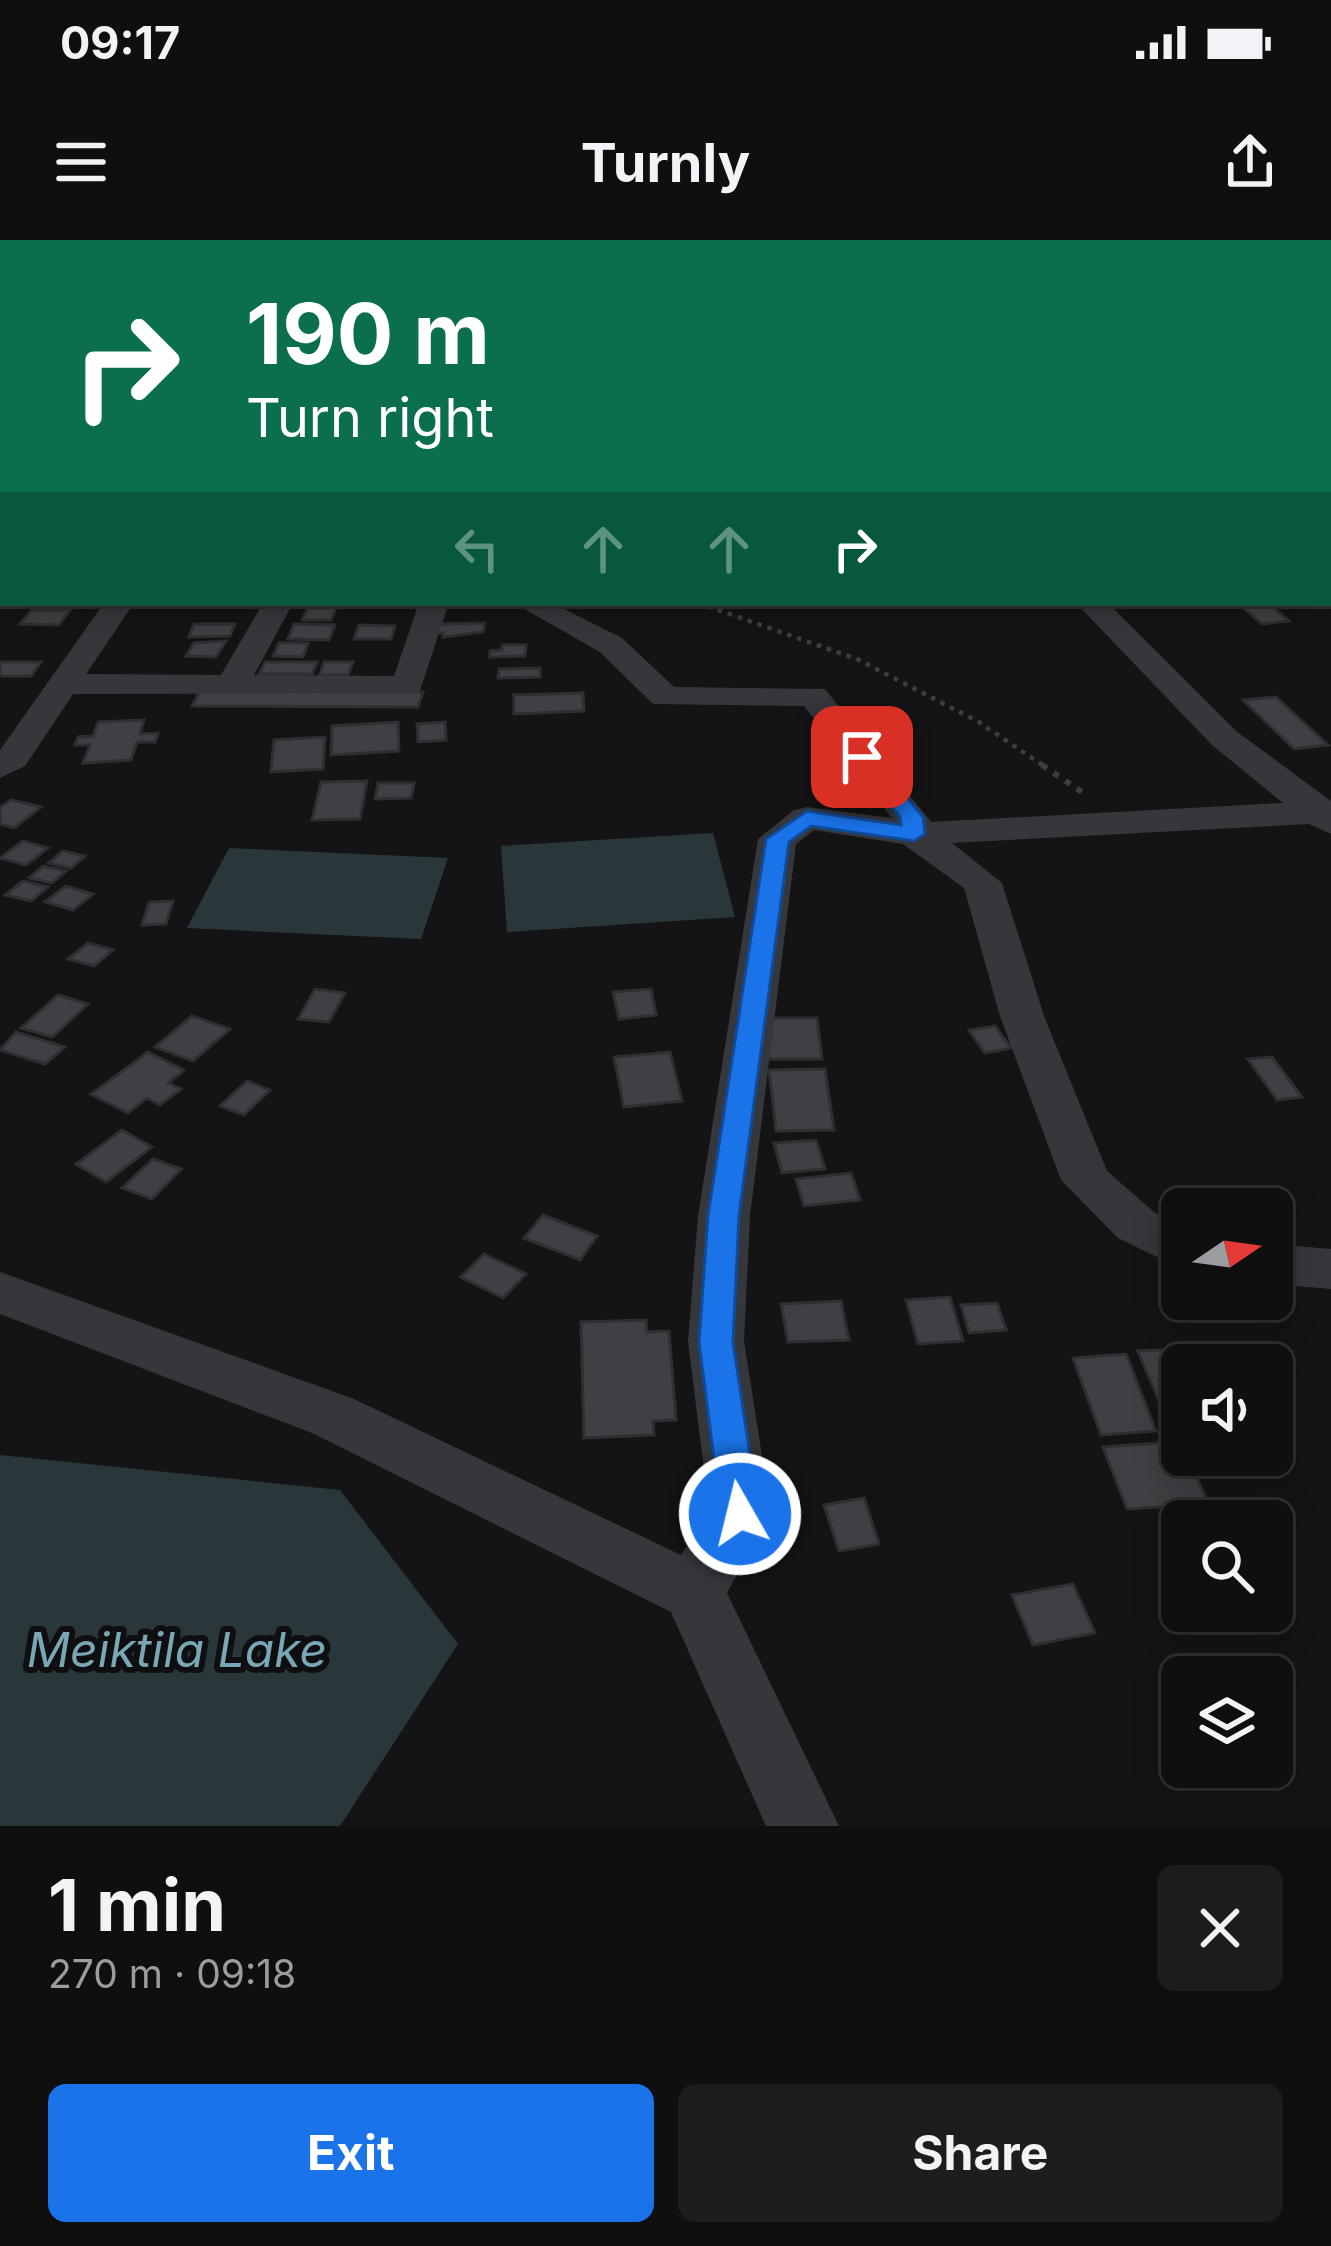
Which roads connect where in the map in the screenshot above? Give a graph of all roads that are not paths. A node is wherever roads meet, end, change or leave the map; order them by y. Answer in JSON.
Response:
{"nodes":[{"id":1,"x":117,"y":606,"type":"edge"},
{"id":2,"x":276,"y":606,"type":"edge"},
{"id":3,"x":433,"y":606,"type":"edge"},
{"id":4,"x":535,"y":606,"type":"edge"},
{"id":5,"x":1094,"y":606,"type":"edge"},
{"id":6,"x":64,"y":684,"type":"junction"},
{"id":7,"x":232,"y":685,"type":"junction"},
{"id":8,"x":0,"y":767,"type":"edge"},
{"id":9,"x":1328,"y":826,"type":"edge"},
{"id":10,"x":914,"y":834,"type":"junction"},
{"id":11,"x":1161,"y":1239,"type":"edge"},
{"id":12,"x":1293,"y":1266,"type":"edge"},
{"id":13,"x":1331,"y":1269,"type":"edge"},
{"id":14,"x":0,"y":1292,"type":"edge"},
{"id":15,"x":694,"y":1592,"type":"junction"},
{"id":16,"x":802,"y":1826,"type":"edge"}],
"edges":[{"from":1,"to":6,"type":"street"},
{"from":2,"to":7,"type":"street"},
{"from":3,"to":7,"type":"street"},
{"from":4,"to":10,"type":"street"},
{"from":5,"to":9,"type":"street"},
{"from":6,"to":7,"type":"street"},
{"from":6,"to":8,"type":"street"},
{"from":9,"to":10,"type":"street"},
{"from":10,"to":11,"type":"street"},
{"from":10,"to":15,"type":"street"},
{"from":12,"to":13,"type":"street"},
{"from":14,"to":15,"type":"street"},
{"from":15,"to":16,"type":"street"}]}
